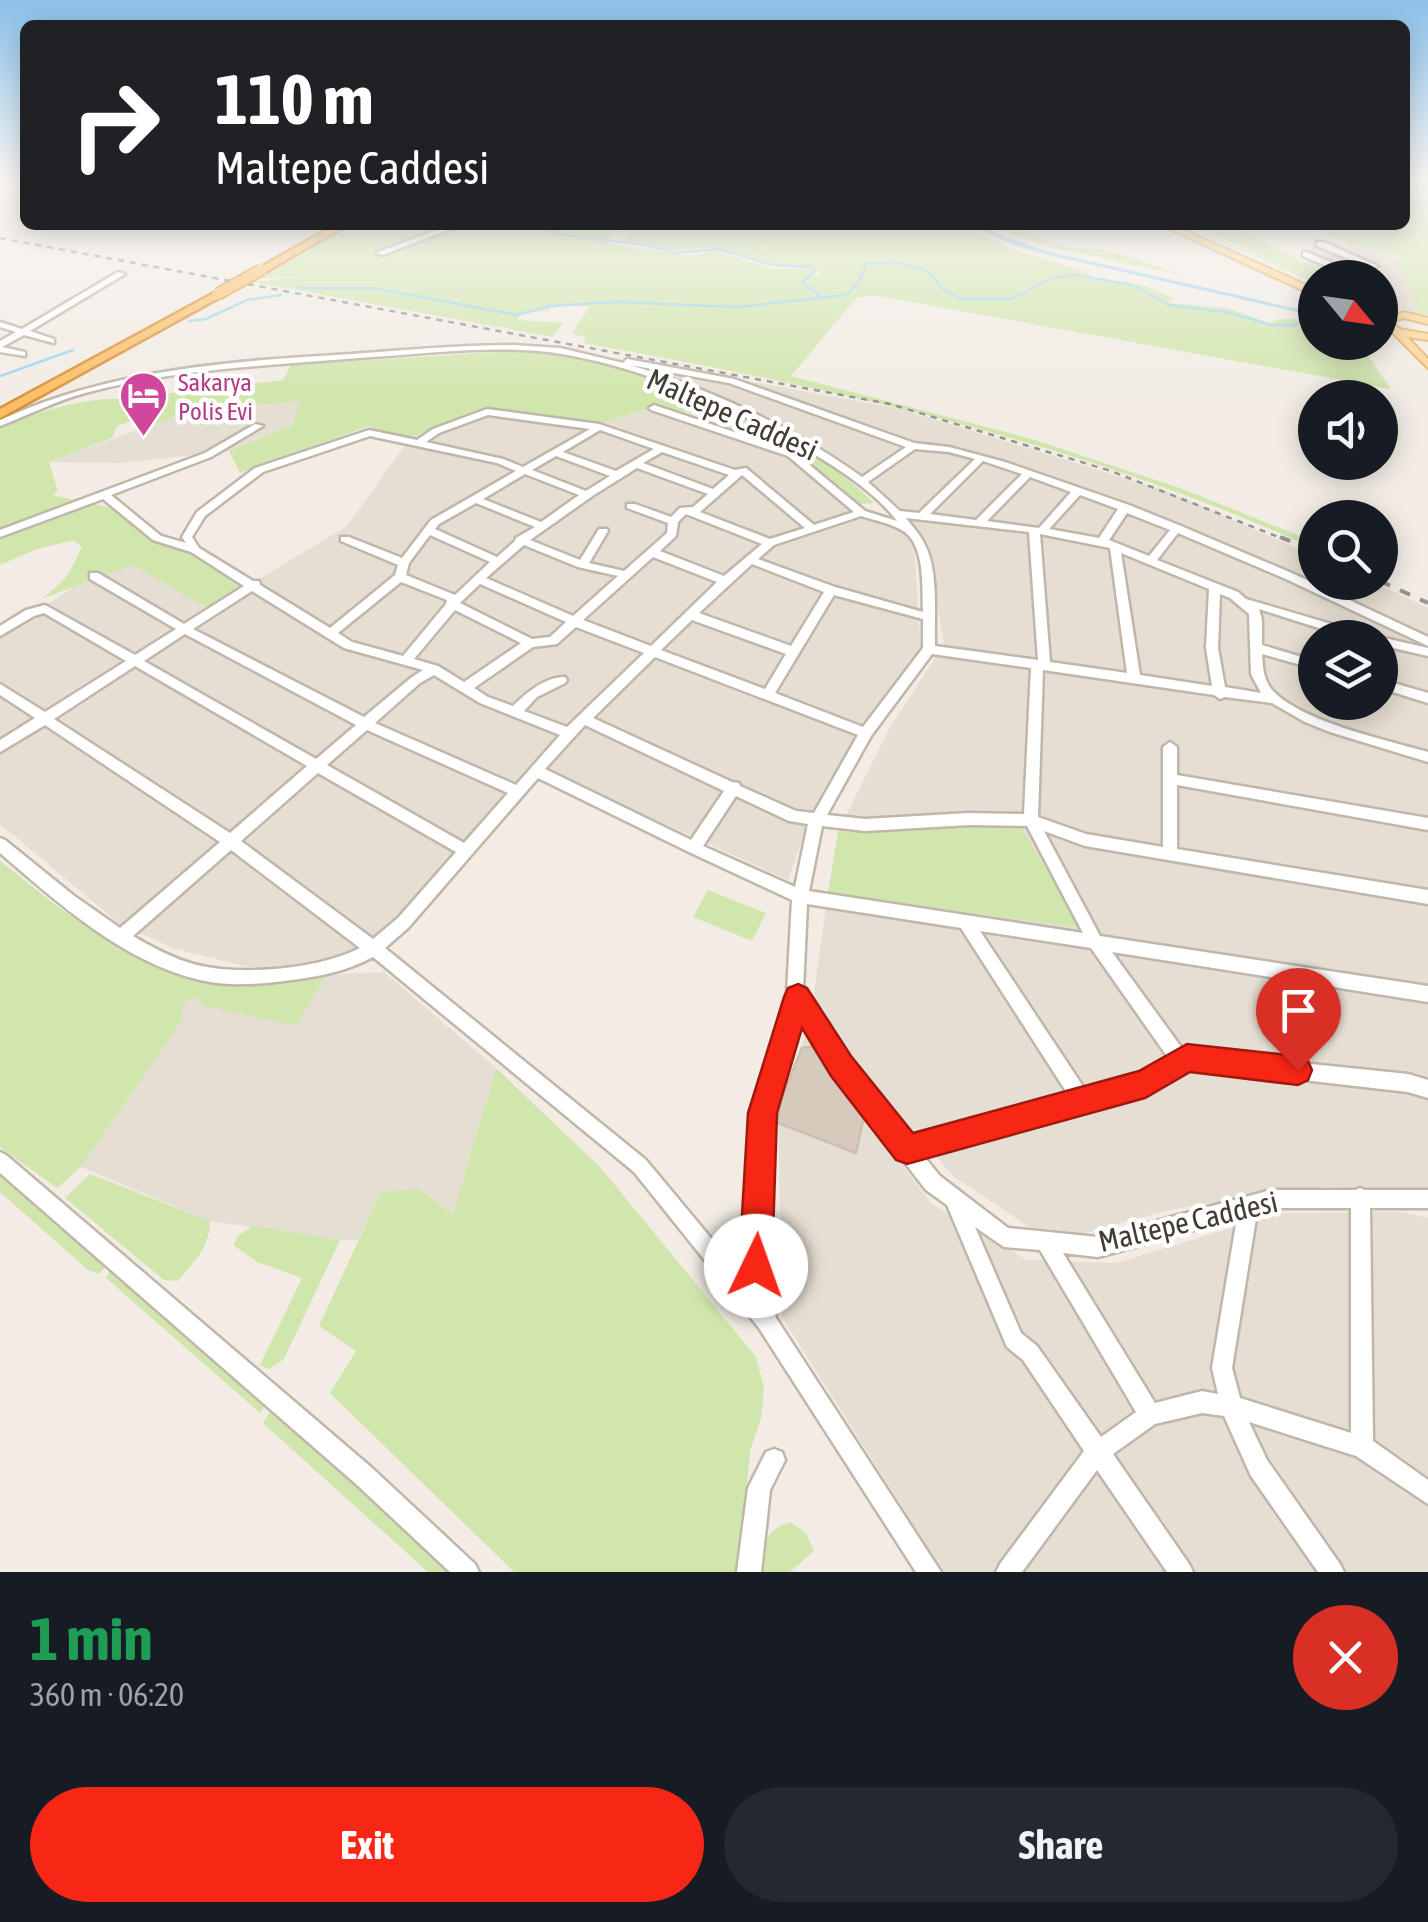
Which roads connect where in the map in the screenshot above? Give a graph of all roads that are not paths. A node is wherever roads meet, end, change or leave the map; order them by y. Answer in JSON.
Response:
{"nodes":[{"id":1,"x":281,"y":254,"type":"edge"},
{"id":2,"x":285,"y":254,"type":"edge"},
{"id":3,"x":1233,"y":254,"type":"edge"},
{"id":4,"x":1238,"y":254,"type":"edge"},
{"id":5,"x":1306,"y":254,"type":"dead end"},
{"id":6,"x":1376,"y":254,"type":"dead end"},
{"id":7,"x":1320,"y":260,"type":"edge"},
{"id":8,"x":1375,"y":260,"type":"edge"},
{"id":9,"x":255,"y":270,"type":"junction"},
{"id":10,"x":122,"y":274,"type":"dead end"},
{"id":11,"x":1298,"y":282,"type":"edge"},
{"id":12,"x":1298,"y":283,"type":"edge"},
{"id":13,"x":213,"y":293,"type":"junction"},
{"id":14,"x":1398,"y":313,"type":"edge"},
{"id":15,"x":1408,"y":316,"type":"junction"},
{"id":16,"x":1398,"y":317,"type":"edge"},
{"id":17,"x":1428,"y":320,"type":"edge"},
{"id":18,"x":0,"y":324,"type":"edge"},
{"id":19,"x":24,"y":332,"type":"junction"},
{"id":20,"x":1398,"y":332,"type":"edge"},
{"id":21,"x":1398,"y":334,"type":"edge"},
{"id":22,"x":1428,"y":338,"type":"edge"},
{"id":23,"x":52,"y":341,"type":"dead end"},
{"id":24,"x":0,"y":347,"type":"edge"},
{"id":25,"x":22,"y":354,"type":"dead end"},
{"id":26,"x":606,"y":361,"type":"junction"},
{"id":27,"x":1428,"y":365,"type":"edge"},
{"id":28,"x":0,"y":404,"type":"edge"},
{"id":29,"x":654,"y":408,"type":"dead end"},
{"id":30,"x":0,"y":414,"type":"edge"},
{"id":31,"x":0,"y":423,"type":"edge"},
{"id":32,"x":258,"y":426,"type":"dead end"},
{"id":33,"x":599,"y":427,"type":"junction"},
{"id":34,"x":210,"y":433,"type":"dead end"},
{"id":35,"x":419,"y":443,"type":"junction"},
{"id":36,"x":913,"y":446,"type":"junction"},
{"id":37,"x":216,"y":448,"type":"junction"},
{"id":38,"x":662,"y":448,"type":"junction"},
{"id":39,"x":554,"y":452,"type":"junction"},
{"id":40,"x":981,"y":458,"type":"junction"},
{"id":41,"x":636,"y":464,"type":"junction"},
{"id":42,"x":523,"y":468,"type":"junction"},
{"id":43,"x":736,"y":474,"type":"junction"},
{"id":44,"x":1028,"y":474,"type":"junction"},
{"id":45,"x":617,"y":475,"type":"junction"},
{"id":46,"x":861,"y":483,"type":"junction"},
{"id":47,"x":1078,"y":491,"type":"junction"},
{"id":48,"x":715,"y":493,"type":"junction"},
{"id":49,"x":585,"y":494,"type":"junction"},
{"id":50,"x":106,"y":496,"type":"junction"},
{"id":51,"x":474,"y":499,"type":"junction"},
{"id":52,"x":631,"y":506,"type":"dead end"},
{"id":53,"x":1125,"y":507,"type":"junction"},
{"id":54,"x":684,"y":510,"type":"junction"},
{"id":55,"x":861,"y":513,"type":"junction"},
{"id":56,"x":899,"y":514,"type":"junction"},
{"id":57,"x":921,"y":517,"type":"junction"},
{"id":58,"x":673,"y":521,"type":"junction"},
{"id":59,"x":979,"y":523,"type":"junction"},
{"id":60,"x":540,"y":525,"type":"junction"},
{"id":61,"x":909,"y":528,"type":"junction"},
{"id":62,"x":1177,"y":528,"type":"junction"},
{"id":63,"x":813,"y":529,"type":"junction"},
{"id":64,"x":427,"y":530,"type":"junction"},
{"id":65,"x":1038,"y":530,"type":"junction"},
{"id":66,"x":603,"y":531,"type":"dead end"},
{"id":67,"x":0,"y":534,"type":"edge"},
{"id":68,"x":345,"y":539,"type":"dead end"},
{"id":69,"x":520,"y":540,"type":"junction"},
{"id":70,"x":770,"y":543,"type":"junction"},
{"id":71,"x":1108,"y":544,"type":"junction"},
{"id":72,"x":195,"y":550,"type":"junction"},
{"id":73,"x":652,"y":552,"type":"junction"},
{"id":74,"x":1152,"y":559,"type":"junction"},
{"id":75,"x":495,"y":560,"type":"junction"},
{"id":76,"x":751,"y":560,"type":"junction"},
{"id":77,"x":404,"y":563,"type":"junction"},
{"id":78,"x":582,"y":564,"type":"junction"},
{"id":79,"x":628,"y":575,"type":"junction"},
{"id":80,"x":94,"y":576,"type":"dead end"},
{"id":81,"x":400,"y":577,"type":"junction"},
{"id":82,"x":481,"y":580,"type":"junction"},
{"id":83,"x":725,"y":581,"type":"junction"},
{"id":84,"x":255,"y":584,"type":"junction"},
{"id":85,"x":1215,"y":586,"type":"junction"},
{"id":86,"x":831,"y":590,"type":"junction"},
{"id":87,"x":452,"y":601,"type":"junction"},
{"id":88,"x":1248,"y":602,"type":"junction"},
{"id":89,"x":691,"y":614,"type":"junction"},
{"id":90,"x":928,"y":617,"type":"junction"},
{"id":91,"x":1306,"y":620,"type":"edge"},
{"id":92,"x":576,"y":622,"type":"junction"},
{"id":93,"x":187,"y":630,"type":"junction"},
{"id":94,"x":0,"y":632,"type":"edge"},
{"id":95,"x":330,"y":634,"type":"junction"},
{"id":96,"x":530,"y":642,"type":"junction"},
{"id":97,"x":1428,"y":642,"type":"edge"},
{"id":98,"x":1398,"y":646,"type":"edge"},
{"id":99,"x":929,"y":648,"type":"junction"},
{"id":100,"x":1258,"y":648,"type":"junction"},
{"id":101,"x":655,"y":650,"type":"junction"},
{"id":102,"x":794,"y":652,"type":"junction"},
{"id":103,"x":1428,"y":652,"type":"edge"},
{"id":104,"x":407,"y":659,"type":"junction"},
{"id":105,"x":1298,"y":659,"type":"edge"},
{"id":106,"x":137,"y":662,"type":"junction"},
{"id":107,"x":1041,"y":664,"type":"junction"},
{"id":108,"x":434,"y":669,"type":"junction"},
{"id":109,"x":561,"y":680,"type":"dead end"},
{"id":110,"x":1134,"y":680,"type":"junction"},
{"id":111,"x":466,"y":687,"type":"junction"},
{"id":112,"x":0,"y":689,"type":"edge"},
{"id":113,"x":1398,"y":689,"type":"edge"},
{"id":114,"x":768,"y":692,"type":"junction"},
{"id":115,"x":1220,"y":694,"type":"junction"},
{"id":116,"x":1428,"y":698,"type":"edge"},
{"id":117,"x":1274,"y":699,"type":"junction"},
{"id":118,"x":514,"y":713,"type":"junction"},
{"id":119,"x":48,"y":719,"type":"junction"},
{"id":120,"x":582,"y":719,"type":"junction"},
{"id":121,"x":367,"y":722,"type":"junction"},
{"id":122,"x":569,"y":733,"type":"junction"},
{"id":123,"x":866,"y":733,"type":"junction"},
{"id":124,"x":0,"y":747,"type":"edge"},
{"id":125,"x":1170,"y":747,"type":"dead end"},
{"id":126,"x":1428,"y":757,"type":"edge"},
{"id":127,"x":316,"y":765,"type":"junction"},
{"id":128,"x":536,"y":770,"type":"junction"},
{"id":129,"x":1171,"y":780,"type":"junction"},
{"id":130,"x":734,"y":788,"type":"junction"},
{"id":131,"x":516,"y":791,"type":"junction"},
{"id":132,"x":1030,"y":820,"type":"junction"},
{"id":133,"x":816,"y":822,"type":"junction"},
{"id":134,"x":1428,"y":824,"type":"edge"},
{"id":135,"x":230,"y":842,"type":"junction"},
{"id":136,"x":0,"y":844,"type":"edge"},
{"id":137,"x":694,"y":848,"type":"junction"},
{"id":138,"x":466,"y":851,"type":"junction"},
{"id":139,"x":1170,"y":854,"type":"junction"},
{"id":140,"x":800,"y":896,"type":"junction"},
{"id":141,"x":1428,"y":897,"type":"edge"},
{"id":142,"x":968,"y":924,"type":"junction"},
{"id":143,"x":120,"y":936,"type":"junction"},
{"id":144,"x":1095,"y":941,"type":"junction"},
{"id":145,"x":376,"y":950,"type":"junction"},
{"id":146,"x":1428,"y":994,"type":"edge"},
{"id":147,"x":798,"y":997,"type":"junction"},
{"id":148,"x":1181,"y":1061,"type":"junction"},
{"id":149,"x":1428,"y":1088,"type":"edge"},
{"id":150,"x":1083,"y":1102,"type":"junction"},
{"id":151,"x":907,"y":1149,"type":"junction"},
{"id":152,"x":0,"y":1162,"type":"edge"},
{"id":153,"x":1360,"y":1197,"type":"junction"},
{"id":154,"x":953,"y":1198,"type":"junction"},
{"id":155,"x":1428,"y":1198,"type":"edge"},
{"id":156,"x":1249,"y":1205,"type":"junction"},
{"id":157,"x":1045,"y":1241,"type":"junction"},
{"id":158,"x":766,"y":1321,"type":"junction"},
{"id":159,"x":1231,"y":1406,"type":"junction"},
{"id":160,"x":1150,"y":1415,"type":"junction"},
{"id":161,"x":1362,"y":1447,"type":"junction"},
{"id":162,"x":1097,"y":1452,"type":"junction"},
{"id":163,"x":774,"y":1460,"type":"dead end"},
{"id":164,"x":1428,"y":1493,"type":"edge"},
{"id":165,"x":467,"y":1572,"type":"edge"},
{"id":166,"x":749,"y":1572,"type":"edge"},
{"id":167,"x":929,"y":1572,"type":"edge"},
{"id":168,"x":1008,"y":1572,"type":"edge"},
{"id":169,"x":1181,"y":1572,"type":"edge"},
{"id":170,"x":1332,"y":1572,"type":"edge"}],
"edges":[{"from":1,"to":9,"type":"highway"},
{"from":2,"to":9,"type":"highway"},
{"from":3,"to":12,"type":"main road"},
{"from":4,"to":11,"type":"main road"},
{"from":5,"to":7,"type":"street"},
{"from":6,"to":8,"type":"street"},
{"from":9,"to":13,"type":"highway","bridge":true},
{"from":10,"to":19,"type":"street"},
{"from":13,"to":28,"type":"highway"},
{"from":13,"to":30,"type":"highway"},
{"from":14,"to":15,"type":"main road"},
{"from":15,"to":16,"type":"main road"},
{"from":15,"to":17,"type":"main road"},
{"from":18,"to":19,"type":"street"},
{"from":19,"to":23,"type":"street"},
{"from":19,"to":24,"type":"street"},
{"from":20,"to":22,"type":"main road"},
{"from":21,"to":27,"type":"main road"},
{"from":24,"to":25,"type":"street"},
{"from":26,"to":31,"type":"street","name":"Maltepe Caddesi"},
{"from":26,"to":36,"type":"street"},
{"from":26,"to":46,"type":"street","name":"Maltepe Caddesi"},
{"from":29,"to":55,"type":"street"},
{"from":32,"to":37,"type":"street"},
{"from":33,"to":35,"type":"street"},
{"from":33,"to":38,"type":"street"},
{"from":33,"to":39,"type":"street"},
{"from":34,"to":37,"type":"street"},
{"from":35,"to":42,"type":"street"},
{"from":35,"to":72,"type":"street"},
{"from":36,"to":40,"type":"street"},
{"from":36,"to":46,"type":"street"},
{"from":37,"to":50,"type":"street"},
{"from":38,"to":41,"type":"street"},
{"from":38,"to":43,"type":"street"},
{"from":39,"to":42,"type":"street"},
{"from":39,"to":45,"type":"street"},
{"from":40,"to":44,"type":"street"},
{"from":40,"to":57,"type":"street"},
{"from":41,"to":45,"type":"street"},
{"from":41,"to":48,"type":"street"},
{"from":42,"to":49,"type":"street"},
{"from":42,"to":51,"type":"street"},
{"from":43,"to":48,"type":"street"},
{"from":43,"to":63,"type":"street"},
{"from":44,"to":47,"type":"street"},
{"from":44,"to":59,"type":"street"},
{"from":45,"to":49,"type":"street"},
{"from":46,"to":56,"type":"street","name":"Maltepe Caddesi"},
{"from":47,"to":53,"type":"street"},
{"from":47,"to":65,"type":"street"},
{"from":48,"to":54,"type":"street"},
{"from":49,"to":60,"type":"street"},
{"from":50,"to":67,"type":"street"},
{"from":50,"to":72,"type":"street"},
{"from":51,"to":60,"type":"street"},
{"from":51,"to":64,"type":"street"},
{"from":52,"to":58,"type":"street"},
{"from":53,"to":62,"type":"street"},
{"from":53,"to":71,"type":"street"},
{"from":54,"to":58,"type":"street"},
{"from":54,"to":70,"type":"street"},
{"from":55,"to":61,"type":"street"},
{"from":55,"to":63,"type":"street"},
{"from":56,"to":57,"type":"street"},
{"from":56,"to":61,"type":"street","name":"Maltepe Caddesi"},
{"from":57,"to":59,"type":"street"},
{"from":58,"to":73,"type":"street"},
{"from":59,"to":65,"type":"street"},
{"from":60,"to":69,"type":"street"},
{"from":61,"to":90,"type":"street","name":"Maltepe Caddesi"},
{"from":62,"to":74,"type":"street"},
{"from":62,"to":97,"type":"street"},
{"from":63,"to":70,"type":"street"},
{"from":64,"to":75,"type":"street"},
{"from":64,"to":77,"type":"street"},
{"from":65,"to":71,"type":"street"},
{"from":65,"to":107,"type":"street"},
{"from":66,"to":78,"type":"street"},
{"from":68,"to":77,"type":"street"},
{"from":69,"to":75,"type":"street"},
{"from":69,"to":78,"type":"street"},
{"from":70,"to":76,"type":"street"},
{"from":71,"to":74,"type":"street"},
{"from":71,"to":110,"type":"street"},
{"from":72,"to":84,"type":"street"},
{"from":73,"to":79,"type":"street"},
{"from":73,"to":83,"type":"street"},
{"from":74,"to":85,"type":"street"},
{"from":75,"to":82,"type":"street"},
{"from":76,"to":83,"type":"street"},
{"from":76,"to":86,"type":"street"},
{"from":77,"to":81,"type":"street"},
{"from":78,"to":79,"type":"street"},
{"from":79,"to":92,"type":"street"},
{"from":80,"to":93,"type":"street"},
{"from":81,"to":87,"type":"street"},
{"from":81,"to":95,"type":"street"},
{"from":82,"to":87,"type":"street"},
{"from":82,"to":92,"type":"street"},
{"from":83,"to":89,"type":"street"},
{"from":84,"to":93,"type":"street"},
{"from":84,"to":95,"type":"street"},
{"from":85,"to":88,"type":"street"},
{"from":85,"to":115,"type":"street"},
{"from":86,"to":90,"type":"street"},
{"from":86,"to":102,"type":"street"},
{"from":87,"to":96,"type":"street"},
{"from":87,"to":104,"type":"street"},
{"from":88,"to":91,"type":"street"},
{"from":88,"to":100,"type":"street"},
{"from":89,"to":101,"type":"street"},
{"from":89,"to":102,"type":"street"},
{"from":90,"to":99,"type":"street","name":"Maltepe Caddesi"},
{"from":92,"to":96,"type":"street"},
{"from":92,"to":101,"type":"street"},
{"from":93,"to":106,"type":"street"},
{"from":93,"to":121,"type":"street"},
{"from":94,"to":106,"type":"street"},
{"from":95,"to":104,"type":"street"},
{"from":96,"to":111,"type":"street"},
{"from":98,"to":103,"type":"street"},
{"from":99,"to":107,"type":"street"},
{"from":99,"to":123,"type":"street"},
{"from":100,"to":105,"type":"street"},
{"from":100,"to":117,"type":"street"},
{"from":101,"to":114,"type":"street"},
{"from":101,"to":120,"type":"street"},
{"from":102,"to":114,"type":"street"},
{"from":104,"to":108,"type":"street"},
{"from":106,"to":119,"type":"street"},
{"from":106,"to":127,"type":"street"},
{"from":107,"to":110,"type":"street"},
{"from":107,"to":132,"type":"street"},
{"from":108,"to":111,"type":"street"},
{"from":108,"to":121,"type":"street"},
{"from":109,"to":118,"type":"street"},
{"from":110,"to":115,"type":"street"},
{"from":111,"to":118,"type":"street"},
{"from":112,"to":119,"type":"street"},
{"from":113,"to":116,"type":"street"},
{"from":114,"to":123,"type":"street"},
{"from":115,"to":117,"type":"street"},
{"from":117,"to":126,"type":"street"},
{"from":118,"to":122,"type":"street"},
{"from":119,"to":124,"type":"street"},
{"from":119,"to":135,"type":"street"},
{"from":120,"to":122,"type":"street"},
{"from":120,"to":130,"type":"street"},
{"from":121,"to":127,"type":"street"},
{"from":121,"to":131,"type":"street"},
{"from":122,"to":128,"type":"street"},
{"from":123,"to":133,"type":"street"},
{"from":125,"to":129,"type":"street"},
{"from":127,"to":135,"type":"street"},
{"from":127,"to":138,"type":"street"},
{"from":128,"to":131,"type":"street"},
{"from":128,"to":137,"type":"street"},
{"from":129,"to":134,"type":"street"},
{"from":129,"to":139,"type":"street"},
{"from":130,"to":133,"type":"street"},
{"from":130,"to":137,"type":"street"},
{"from":131,"to":138,"type":"street"},
{"from":132,"to":133,"type":"street"},
{"from":132,"to":139,"type":"street"},
{"from":132,"to":144,"type":"street"},
{"from":133,"to":140,"type":"street"},
{"from":135,"to":143,"type":"street"},
{"from":135,"to":145,"type":"street"},
{"from":136,"to":143,"type":"street"},
{"from":137,"to":140,"type":"street"},
{"from":138,"to":145,"type":"street"},
{"from":139,"to":141,"type":"street"},
{"from":140,"to":142,"type":"street"},
{"from":140,"to":147,"type":"street"},
{"from":142,"to":144,"type":"street"},
{"from":142,"to":150,"type":"street"},
{"from":143,"to":145,"type":"street"},
{"from":144,"to":146,"type":"street"},
{"from":144,"to":148,"type":"street"},
{"from":145,"to":158,"type":"street"},
{"from":147,"to":151,"type":"street","name":"Maltepe Caddesi"},
{"from":147,"to":158,"type":"street"},
{"from":148,"to":149,"type":"street"},
{"from":148,"to":150,"type":"street"},
{"from":150,"to":151,"type":"street"},
{"from":151,"to":154,"type":"street","name":"Maltepe Caddesi"},
{"from":152,"to":165,"type":"street"},
{"from":153,"to":155,"type":"street","name":"Maltepe Caddesi"},
{"from":153,"to":156,"type":"street","name":"Maltepe Caddesi"},
{"from":153,"to":161,"type":"street"},
{"from":154,"to":157,"type":"street","name":"Maltepe Caddesi"},
{"from":154,"to":162,"type":"street"},
{"from":156,"to":157,"type":"street","name":"Maltepe Caddesi"},
{"from":156,"to":159,"type":"street"},
{"from":157,"to":160,"type":"street"},
{"from":158,"to":167,"type":"street"},
{"from":159,"to":160,"type":"street"},
{"from":159,"to":161,"type":"street"},
{"from":159,"to":170,"type":"street"},
{"from":160,"to":162,"type":"street"},
{"from":161,"to":164,"type":"street"},
{"from":162,"to":168,"type":"street"},
{"from":162,"to":169,"type":"street"},
{"from":163,"to":166,"type":"street"}]}
